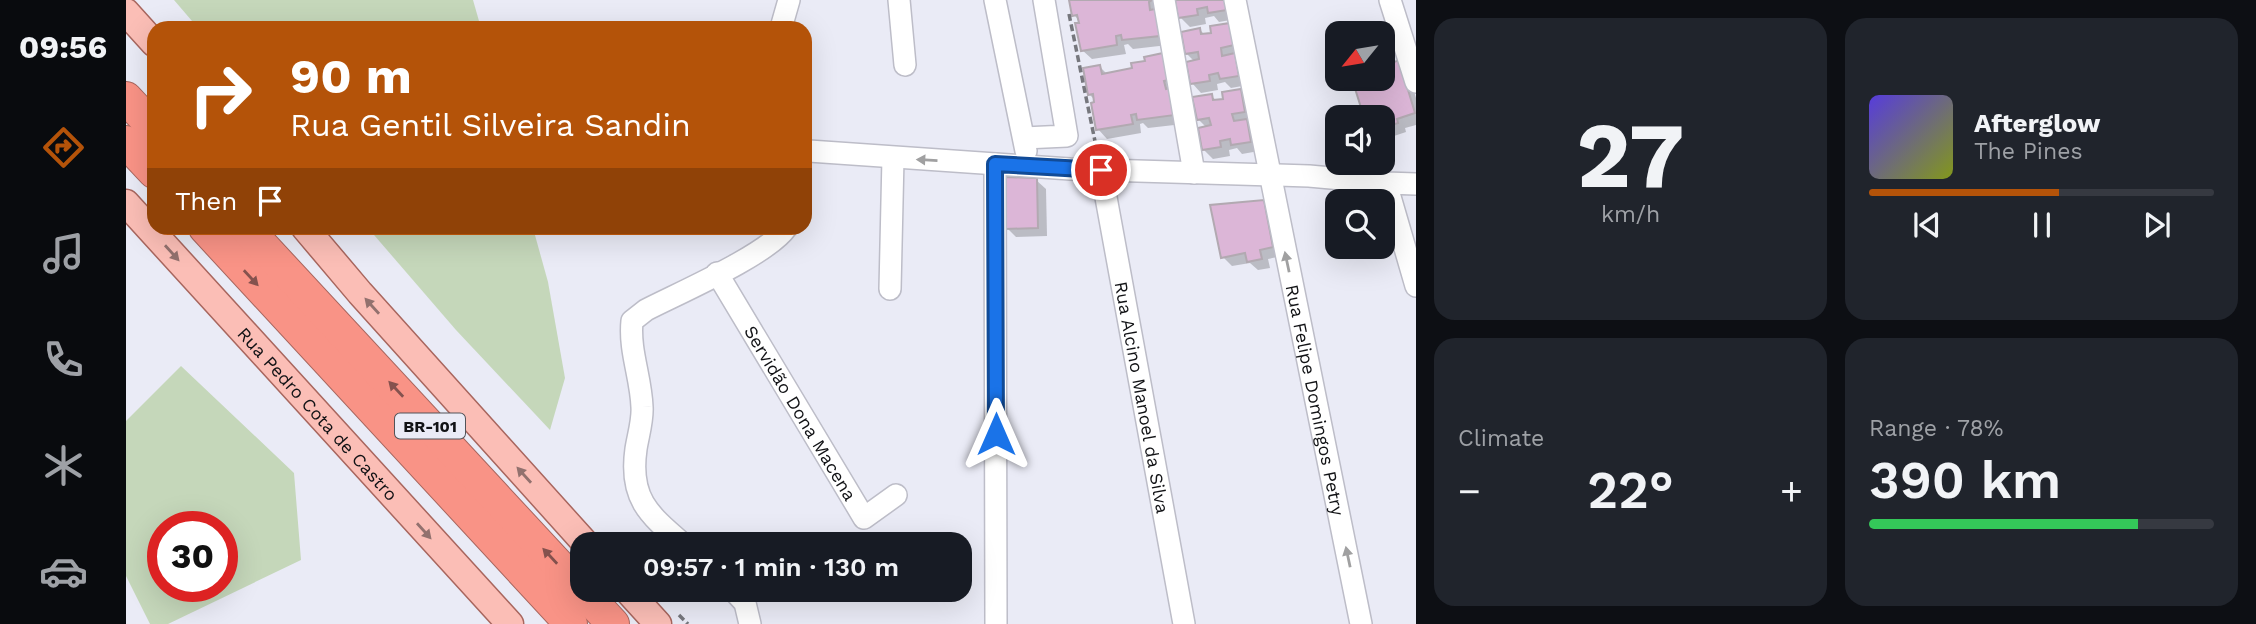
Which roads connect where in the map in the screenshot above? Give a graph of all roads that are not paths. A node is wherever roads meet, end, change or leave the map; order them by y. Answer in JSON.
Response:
{"nodes":[{"id":1,"x":789,"y":0,"type":"edge"},
{"id":2,"x":899,"y":0,"type":"edge"},
{"id":3,"x":995,"y":0,"type":"edge"},
{"id":4,"x":1044,"y":0,"type":"edge"},
{"id":5,"x":1164,"y":0,"type":"edge"},
{"id":6,"x":1235,"y":0,"type":"edge"},
{"id":7,"x":1390,"y":0,"type":"edge"},
{"id":8,"x":126,"y":12,"type":"edge"},
{"id":9,"x":784,"y":21,"type":"edge"},
{"id":10,"x":147,"y":35,"type":"edge"},
{"id":11,"x":905,"y":65,"type":"dead end"},
{"id":12,"x":1416,"y":82,"type":"edge"},
{"id":13,"x":126,"y":98,"type":"edge"},
{"id":14,"x":147,"y":120,"type":"edge"},
{"id":15,"x":1024,"y":138,"type":"junction"},
{"id":16,"x":126,"y":142,"type":"edge"},
{"id":17,"x":812,"y":154,"type":"edge"},
{"id":18,"x":893,"y":159,"type":"junction"},
{"id":19,"x":147,"y":164,"type":"edge"},
{"id":20,"x":995,"y":164,"type":"junction"},
{"id":21,"x":1030,"y":166,"type":"junction"},
{"id":22,"x":1101,"y":170,"type":"junction"},
{"id":23,"x":1194,"y":173,"type":"junction"},
{"id":24,"x":1269,"y":176,"type":"junction"},
{"id":25,"x":1386,"y":183,"type":"junction"},
{"id":26,"x":1416,"y":184,"type":"edge"},
{"id":27,"x":126,"y":203,"type":"edge"},
{"id":28,"x":147,"y":226,"type":"edge"},
{"id":29,"x":155,"y":235,"type":"edge"},
{"id":30,"x":211,"y":235,"type":"edge"},
{"id":31,"x":252,"y":235,"type":"edge"},
{"id":32,"x":311,"y":235,"type":"edge"},
{"id":33,"x":778,"y":235,"type":"edge"},
{"id":34,"x":717,"y":273,"type":"junction"},
{"id":35,"x":1416,"y":286,"type":"edge"},
{"id":36,"x":890,"y":289,"type":"dead end"},
{"id":37,"x":896,"y":495,"type":"dead end"},
{"id":38,"x":575,"y":532,"type":"edge"},
{"id":39,"x":669,"y":532,"type":"edge"},
{"id":40,"x":638,"y":602,"type":"edge"},
{"id":41,"x":744,"y":602,"type":"edge"},
{"id":42,"x":510,"y":624,"type":"edge"},
{"id":43,"x":571,"y":624,"type":"edge"},
{"id":44,"x":613,"y":624,"type":"edge"},
{"id":45,"x":658,"y":624,"type":"edge"},
{"id":46,"x":750,"y":624,"type":"edge"},
{"id":47,"x":996,"y":624,"type":"edge"},
{"id":48,"x":1184,"y":624,"type":"edge"},
{"id":49,"x":1362,"y":624,"type":"edge"}],
"edges":[{"from":1,"to":9,"type":"street"},
{"from":2,"to":11,"type":"street"},
{"from":3,"to":15,"type":"street"},
{"from":4,"to":15,"type":"street"},
{"from":5,"to":23,"type":"street"},
{"from":6,"to":24,"type":"street","name":"Rua Felipe Domingos Petry"},
{"from":7,"to":12,"type":"street"},
{"from":8,"to":10,"type":"main road"},
{"from":13,"to":14,"type":"highway"},
{"from":15,"to":21,"type":"street"},
{"from":16,"to":19,"type":"highway"},
{"from":17,"to":18,"type":"street"},
{"from":20,"to":18,"type":"street","one_way":true},
{"from":18,"to":36,"type":"street"},
{"from":20,"to":21,"type":"street"},
{"from":20,"to":47,"type":"street"},
{"from":21,"to":22,"type":"street"},
{"from":22,"to":23,"type":"street"},
{"from":22,"to":48,"type":"street","name":"Rua Alcino Manoel da Silva"},
{"from":23,"to":24,"type":"street"},
{"from":24,"to":25,"type":"street"},
{"from":49,"to":24,"type":"street","name":"Rua Felipe Domingos Petry","one_way":true},
{"from":25,"to":26,"type":"street"},
{"from":25,"to":35,"type":"street"},
{"from":27,"to":28,"type":"main road","name":"Rua Pedro Cota de Castro","one_way":true},
{"from":29,"to":42,"type":"main road","name":"Rua Pedro Cota de Castro","one_way":true},
{"from":30,"to":43,"type":"highway","number":"BR-101","one_way":true},
{"from":44,"to":31,"type":"highway","number":"BR-101","one_way":true},
{"from":38,"to":32,"type":"main road","one_way":true},
{"from":33,"to":34,"type":"street"},
{"from":34,"to":37,"type":"street","name":"Servidão Dona Macena"},
{"from":34,"to":39,"type":"street"},
{"from":40,"to":45,"type":"main road"},
{"from":41,"to":46,"type":"street"}]}
